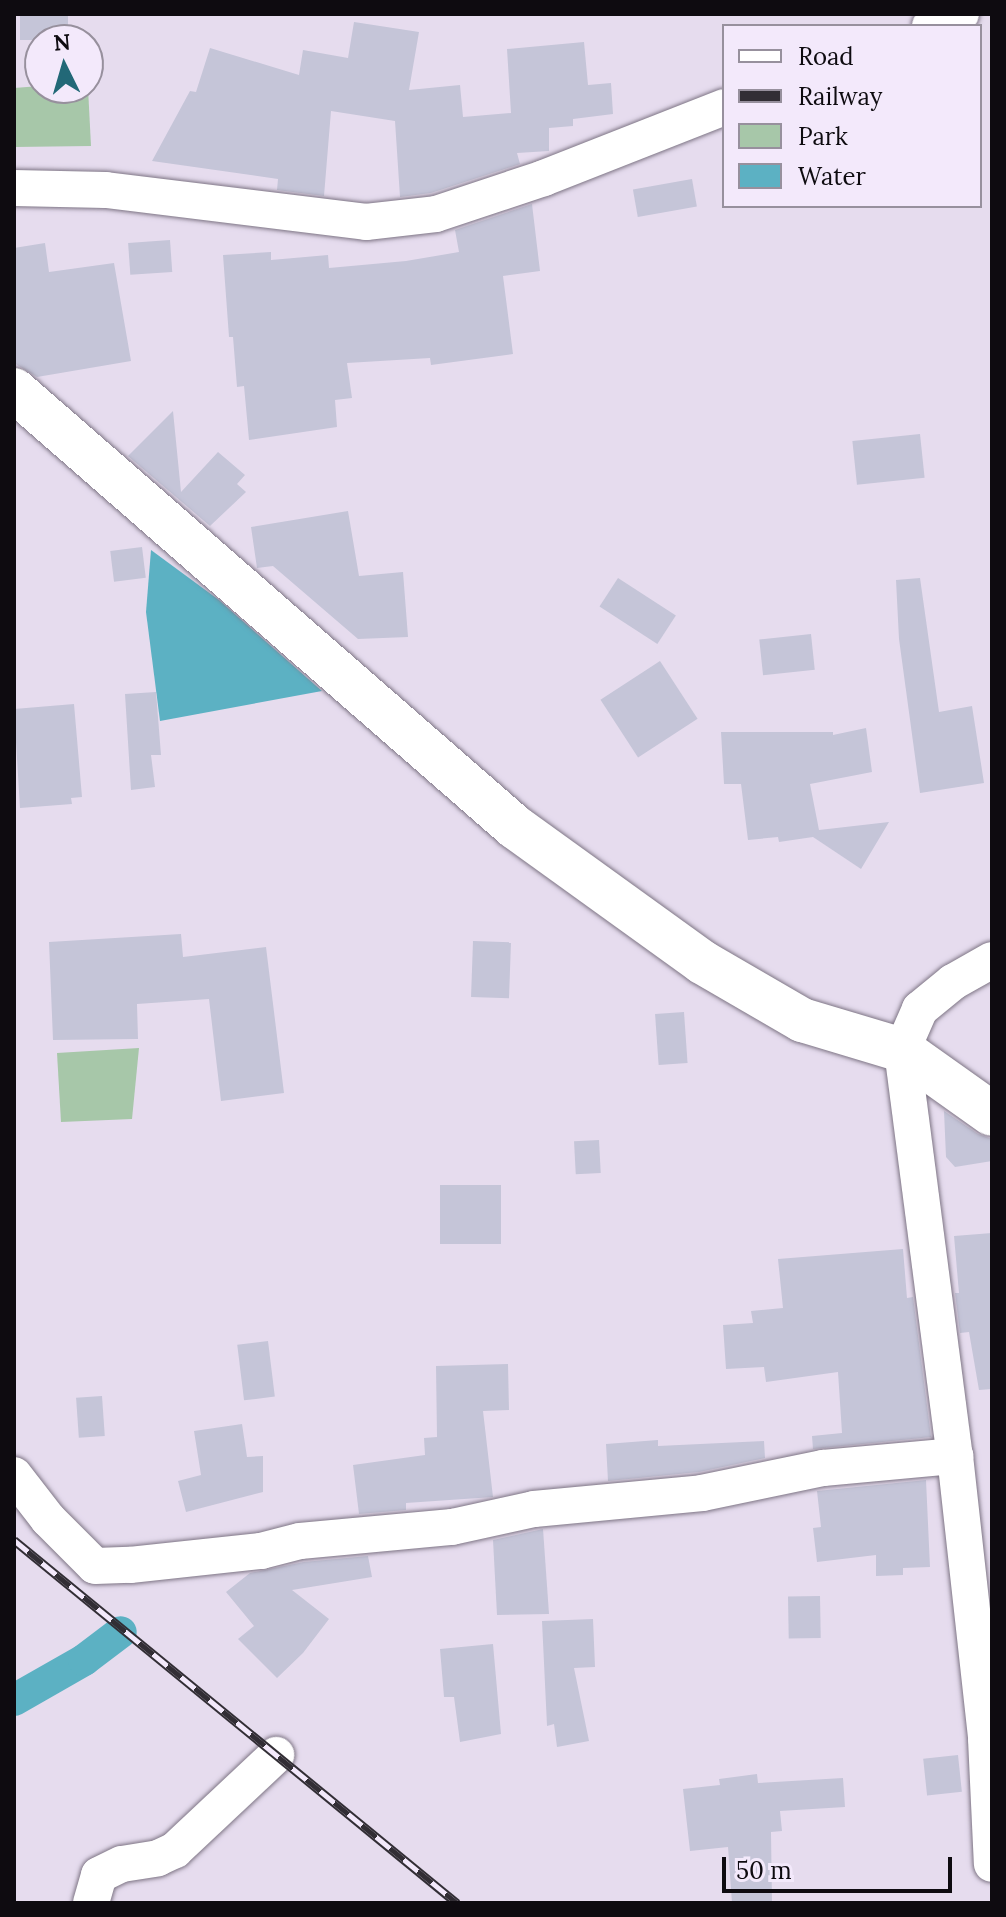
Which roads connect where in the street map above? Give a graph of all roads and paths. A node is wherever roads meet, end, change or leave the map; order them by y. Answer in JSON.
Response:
{"nodes":[{"id":1,"x":961,"y":14,"type":"edge"},
{"id":2,"x":935,"y":24,"type":"edge"},
{"id":3,"x":722,"y":108,"type":"edge"},
{"id":4,"x":14,"y":188,"type":"edge"},
{"id":5,"x":14,"y":390,"type":"edge"},
{"id":6,"x":992,"y":960,"type":"edge"},
{"id":7,"x":902,"y":1050,"type":"junction"},
{"id":8,"x":992,"y":1114,"type":"edge"},
{"id":9,"x":955,"y":1456,"type":"junction"},
{"id":10,"x":14,"y":1475,"type":"edge"},
{"id":11,"x":276,"y":1755,"type":"dead end"},
{"id":12,"x":992,"y":1864,"type":"edge"},
{"id":13,"x":91,"y":1903,"type":"edge"}],
"edges":[{"from":1,"to":2,"type":"street"},
{"from":3,"to":4,"type":"street"},
{"from":5,"to":7,"type":"main road"},
{"from":6,"to":7,"type":"street"},
{"from":7,"to":8,"type":"main road"},
{"from":7,"to":9,"type":"street"},
{"from":9,"to":10,"type":"street"},
{"from":9,"to":12,"type":"street"},
{"from":11,"to":13,"type":"street"}]}
